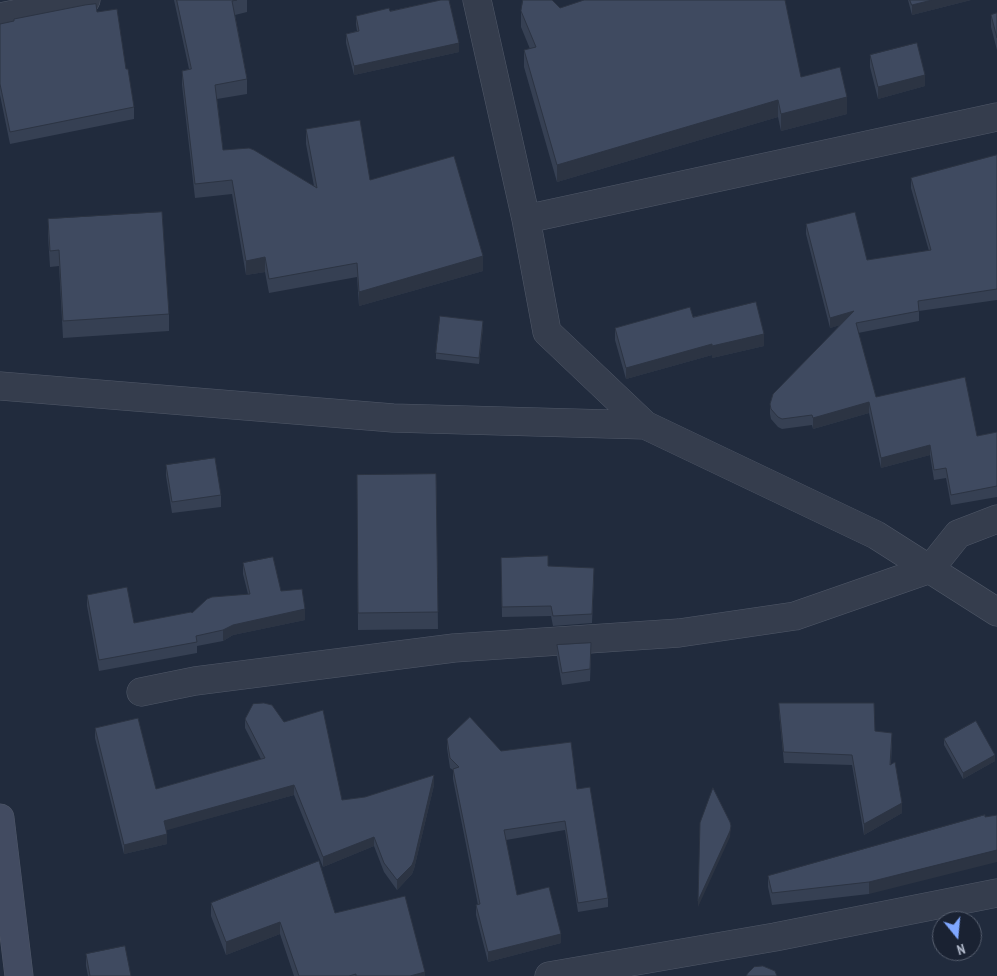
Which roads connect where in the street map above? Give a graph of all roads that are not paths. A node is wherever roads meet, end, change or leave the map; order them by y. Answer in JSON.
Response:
{"nodes":[{"id":1,"x":86,"y":0,"type":"edge"},
{"id":2,"x":478,"y":0,"type":"edge"},
{"id":3,"x":0,"y":17,"type":"edge"},
{"id":4,"x":997,"y":117,"type":"edge"},
{"id":5,"x":526,"y":219,"type":"junction"},
{"id":6,"x":0,"y":386,"type":"edge"},
{"id":7,"x":645,"y":425,"type":"junction"},
{"id":8,"x":997,"y":519,"type":"edge"},
{"id":9,"x":930,"y":569,"type":"junction"},
{"id":10,"x":997,"y":612,"type":"edge"},
{"id":11,"x":141,"y":692,"type":"dead end"},
{"id":12,"x":0,"y":818,"type":"edge"},
{"id":13,"x":997,"y":893,"type":"edge"},
{"id":14,"x":12,"y":964,"type":"edge"},
{"id":15,"x":549,"y":976,"type":"edge"}],
"edges":[{"from":1,"to":3,"type":"street"},
{"from":2,"to":5,"type":"street"},
{"from":4,"to":5,"type":"street"},
{"from":5,"to":7,"type":"street"},
{"from":6,"to":7,"type":"street"},
{"from":7,"to":9,"type":"street"},
{"from":8,"to":9,"type":"street"},
{"from":9,"to":10,"type":"street"},
{"from":9,"to":11,"type":"street"},
{"from":12,"to":14,"type":"main road"},
{"from":13,"to":15,"type":"street"}]}
